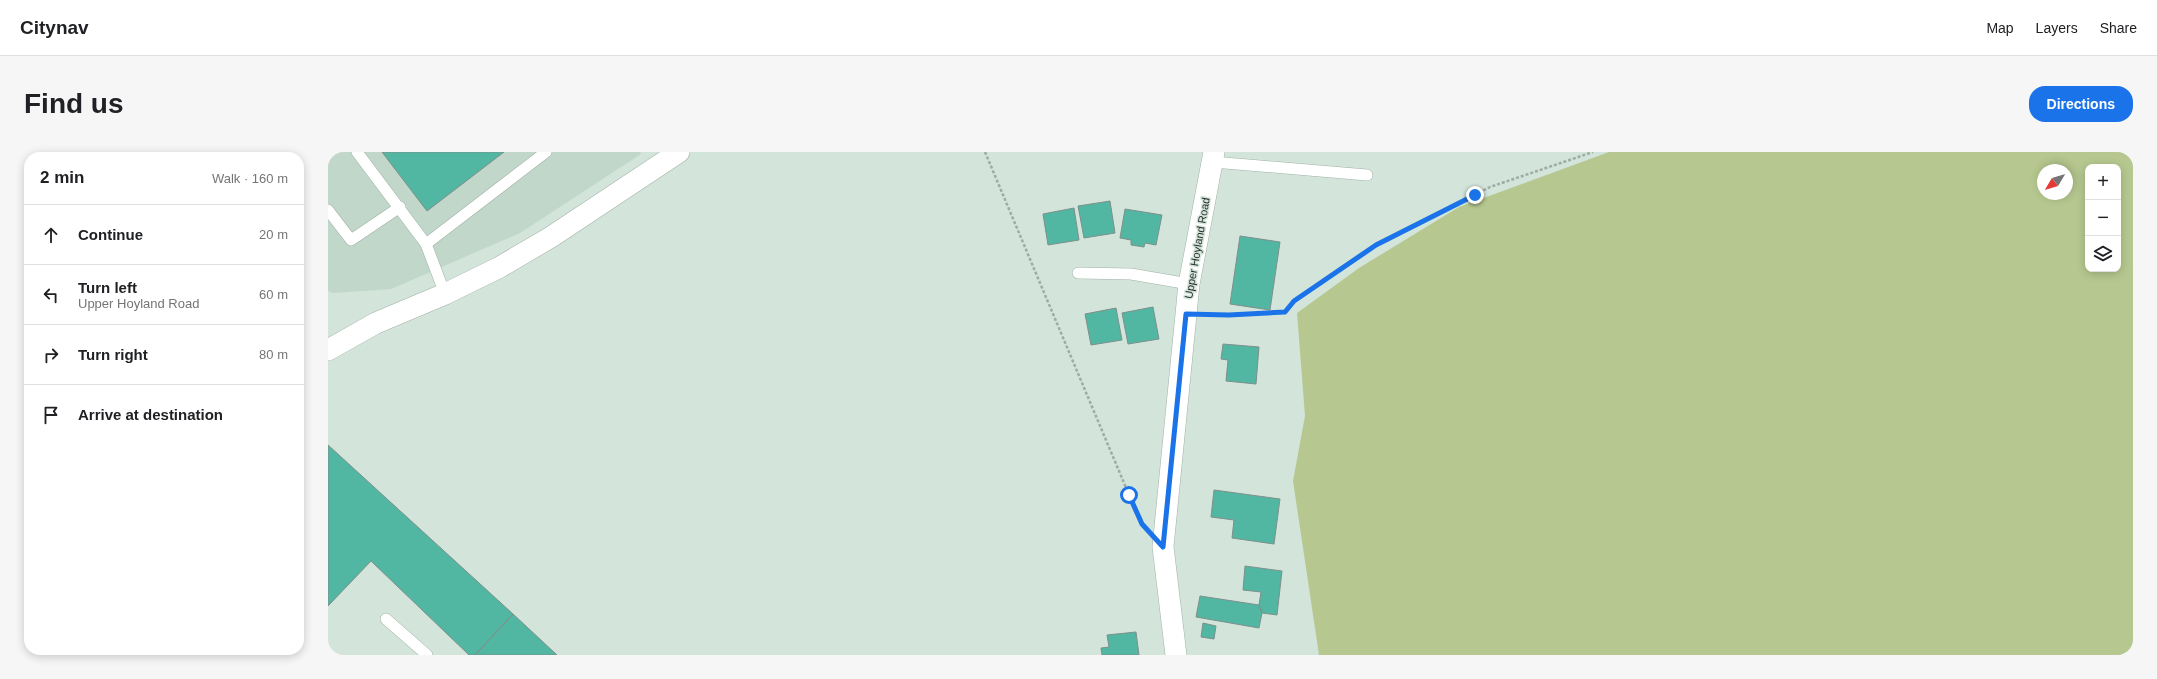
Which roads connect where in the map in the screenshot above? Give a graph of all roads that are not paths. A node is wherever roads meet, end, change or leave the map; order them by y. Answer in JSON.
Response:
{"nodes":[{"id":1,"x":357,"y":152,"type":"edge"},
{"id":2,"x":546,"y":152,"type":"edge"},
{"id":3,"x":678,"y":152,"type":"edge"},
{"id":4,"x":1214,"y":157,"type":"edge"},
{"id":5,"x":1367,"y":175,"type":"dead end"},
{"id":6,"x":400,"y":207,"type":"junction"},
{"id":7,"x":328,"y":210,"type":"edge"},
{"id":8,"x":426,"y":244,"type":"junction"},
{"id":9,"x":1078,"y":273,"type":"dead end"},
{"id":10,"x":1189,"y":284,"type":"junction"},
{"id":11,"x":445,"y":294,"type":"junction"},
{"id":12,"x":328,"y":350,"type":"edge"},
{"id":13,"x":386,"y":619,"type":"dead end"},
{"id":14,"x":427,"y":655,"type":"edge"},
{"id":15,"x":1176,"y":655,"type":"edge"}],
"edges":[{"from":1,"to":6,"type":"lane"},
{"from":2,"to":8,"type":"lane"},
{"from":3,"to":11,"type":"street"},
{"from":4,"to":5,"type":"lane"},
{"from":4,"to":10,"type":"street","name":"Upper Hoyland Road"},
{"from":6,"to":7,"type":"lane"},
{"from":6,"to":8,"type":"lane"},
{"from":8,"to":11,"type":"lane"},
{"from":9,"to":10,"type":"lane"},
{"from":10,"to":15,"type":"street","name":"Upper Hoyland Road"},
{"from":11,"to":12,"type":"street"},
{"from":13,"to":14,"type":"lane"}]}
